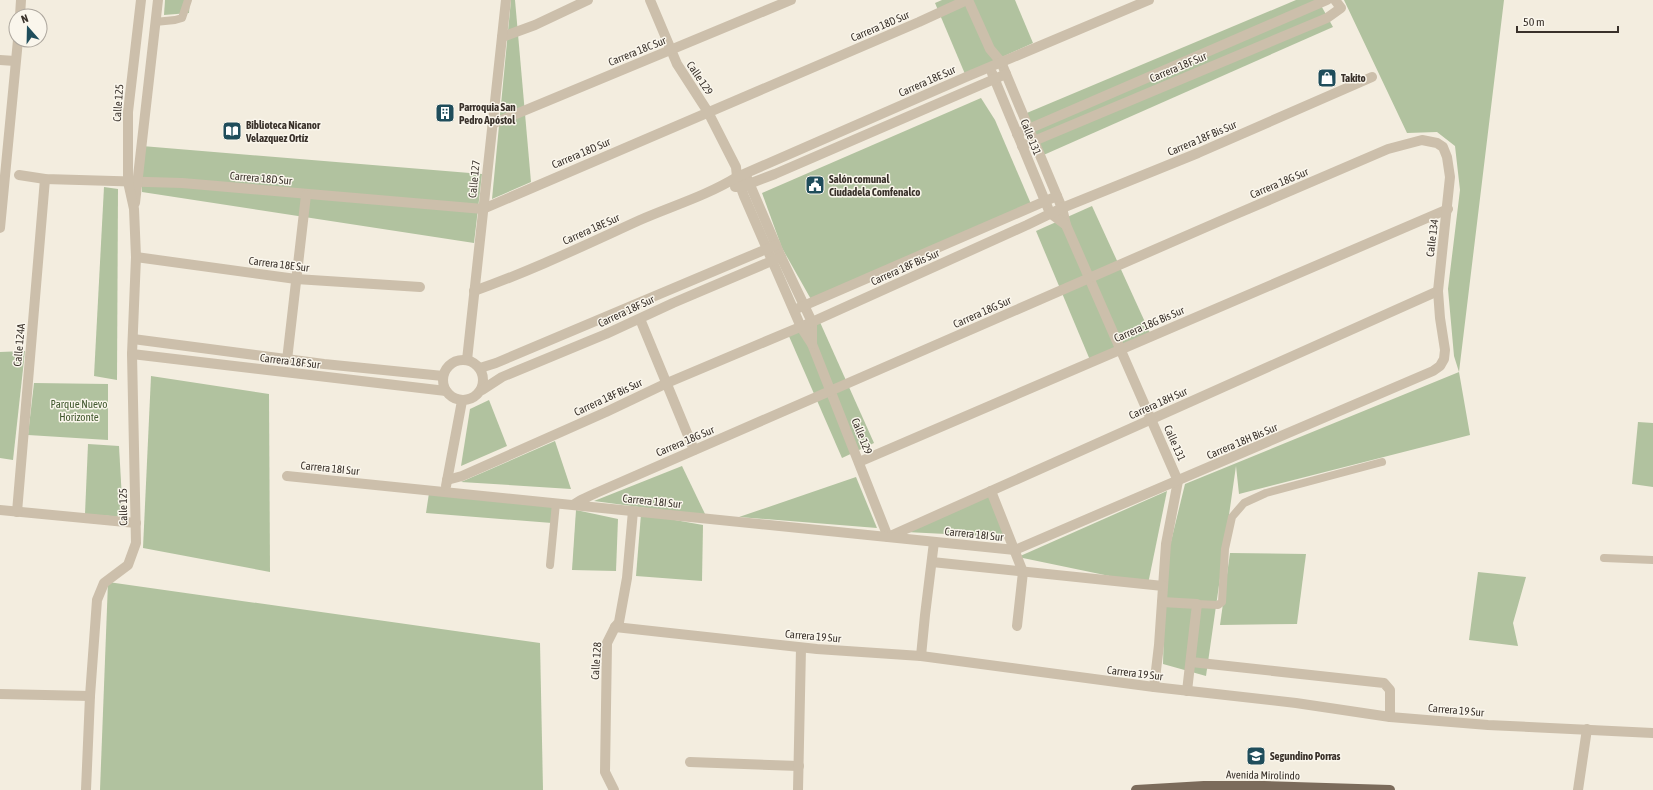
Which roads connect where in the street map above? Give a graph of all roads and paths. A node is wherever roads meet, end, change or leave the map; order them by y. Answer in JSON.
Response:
{"nodes":[{"id":1,"x":141,"y":0,"type":"edge"},
{"id":2,"x":158,"y":0,"type":"edge"},
{"id":3,"x":188,"y":0,"type":"edge"},
{"id":4,"x":506,"y":0,"type":"edge"},
{"id":5,"x":588,"y":0,"type":"edge"},
{"id":6,"x":650,"y":0,"type":"edge"},
{"id":7,"x":791,"y":0,"type":"edge"},
{"id":8,"x":967,"y":0,"type":"edge"},
{"id":9,"x":1149,"y":0,"type":"edge"},
{"id":10,"x":1327,"y":0,"type":"edge"},
{"id":11,"x":1338,"y":4,"type":"edge"},
{"id":12,"x":155,"y":22,"type":"junction"},
{"id":13,"x":502,"y":37,"type":"junction"},
{"id":14,"x":17,"y":48,"type":"edge"},
{"id":15,"x":990,"y":49,"type":"junction"},
{"id":16,"x":671,"y":50,"type":"junction"},
{"id":17,"x":0,"y":60,"type":"edge"},
{"id":18,"x":16,"y":62,"type":"junction"},
{"id":19,"x":1001,"y":62,"type":"junction"},
{"id":20,"x":990,"y":67,"type":"junction"},
{"id":21,"x":1006,"y":74,"type":"junction"},
{"id":22,"x":1372,"y":77,"type":"dead end"},
{"id":23,"x":995,"y":79,"type":"junction"},
{"id":24,"x":708,"y":112,"type":"junction"},
{"id":25,"x":492,"y":124,"type":"junction"},
{"id":26,"x":5,"y":127,"type":"edge"},
{"id":27,"x":1029,"y":128,"type":"junction"},
{"id":28,"x":1017,"y":134,"type":"junction"},
{"id":29,"x":1034,"y":141,"type":"junction"},
{"id":30,"x":1402,"y":145,"type":"joint"},
{"id":31,"x":1022,"y":146,"type":"junction"},
{"id":32,"x":19,"y":175,"type":"dead end"},
{"id":33,"x":742,"y":177,"type":"junction"},
{"id":34,"x":44,"y":179,"type":"junction"},
{"id":35,"x":133,"y":182,"type":"junction"},
{"id":36,"x":182,"y":183,"type":"junction"},
{"id":37,"x":2,"y":194,"type":"edge"},
{"id":38,"x":306,"y":195,"type":"junction"},
{"id":39,"x":1057,"y":196,"type":"junction"},
{"id":40,"x":1045,"y":202,"type":"junction"},
{"id":41,"x":446,"y":207,"type":"dead end"},
{"id":42,"x":1062,"y":208,"type":"junction"},
{"id":43,"x":483,"y":209,"type":"junction"},
{"id":44,"x":1448,"y":209,"type":"junction"},
{"id":45,"x":1050,"y":213,"type":"junction"},
{"id":46,"x":1066,"y":225,"type":"junction"},
{"id":47,"x":0,"y":228,"type":"edge"},
{"id":48,"x":776,"y":245,"type":"junction"},
{"id":49,"x":766,"y":248,"type":"junction"},
{"id":50,"x":136,"y":257,"type":"junction"},
{"id":51,"x":776,"y":259,"type":"junction"},
{"id":52,"x":1089,"y":278,"type":"junction"},
{"id":53,"x":296,"y":279,"type":"junction"},
{"id":54,"x":420,"y":287,"type":"dead end"},
{"id":55,"x":474,"y":291,"type":"junction"},
{"id":56,"x":1438,"y":291,"type":"junction"},
{"id":57,"x":805,"y":305,"type":"junction"},
{"id":58,"x":794,"y":310,"type":"junction"},
{"id":59,"x":640,"y":319,"type":"junction"},
{"id":60,"x":812,"y":322,"type":"junction"},
{"id":61,"x":801,"y":327,"type":"junction"},
{"id":62,"x":133,"y":339,"type":"junction"},
{"id":63,"x":812,"y":344,"type":"junction"},
{"id":64,"x":1120,"y":349,"type":"junction"},
{"id":65,"x":132,"y":354,"type":"junction"},
{"id":66,"x":287,"y":360,"type":"junction"},
{"id":67,"x":467,"y":360,"type":"junction"},
{"id":68,"x":480,"y":368,"type":"junction"},
{"id":69,"x":1433,"y":371,"type":"joint"},
{"id":70,"x":443,"y":376,"type":"junction"},
{"id":71,"x":667,"y":383,"type":"junction"},
{"id":72,"x":482,"y":390,"type":"junction"},
{"id":73,"x":446,"y":391,"type":"junction"},
{"id":74,"x":831,"y":392,"type":"junction"},
{"id":75,"x":462,"y":401,"type":"junction"},
{"id":76,"x":1151,"y":419,"type":"junction"},
{"id":77,"x":694,"y":450,"type":"junction"},
{"id":78,"x":859,"y":462,"type":"junction"},
{"id":79,"x":1382,"y":462,"type":"dead end"},
{"id":80,"x":287,"y":476,"type":"dead end"},
{"id":81,"x":447,"y":480,"type":"junction"},
{"id":82,"x":1178,"y":480,"type":"junction"},
{"id":83,"x":991,"y":491,"type":"junction"},
{"id":84,"x":444,"y":492,"type":"junction"},
{"id":85,"x":556,"y":503,"type":"junction"},
{"id":86,"x":573,"y":505,"type":"junction"},
{"id":87,"x":0,"y":510,"type":"edge"},
{"id":88,"x":633,"y":511,"type":"junction"},
{"id":89,"x":17,"y":512,"type":"junction"},
{"id":90,"x":136,"y":523,"type":"junction"},
{"id":91,"x":888,"y":537,"type":"junction"},
{"id":92,"x":934,"y":542,"type":"junction"},
{"id":93,"x":1015,"y":550,"type":"junction"},
{"id":94,"x":1604,"y":558,"type":"dead end"},
{"id":95,"x":1653,"y":560,"type":"edge"},
{"id":96,"x":932,"y":562,"type":"junction"},
{"id":97,"x":550,"y":565,"type":"dead end"},
{"id":98,"x":1023,"y":572,"type":"junction"},
{"id":99,"x":1163,"y":586,"type":"junction"},
{"id":100,"x":1162,"y":602,"type":"junction"},
{"id":101,"x":1197,"y":604,"type":"junction"},
{"id":102,"x":1017,"y":626,"type":"dead end"},
{"id":103,"x":615,"y":627,"type":"junction"},
{"id":104,"x":801,"y":648,"type":"junction"},
{"id":105,"x":922,"y":656,"type":"junction"},
{"id":106,"x":1191,"y":662,"type":"junction"},
{"id":107,"x":1154,"y":687,"type":"junction"},
{"id":108,"x":1187,"y":691,"type":"junction"},
{"id":109,"x":0,"y":694,"type":"edge"},
{"id":110,"x":90,"y":696,"type":"junction"},
{"id":111,"x":1390,"y":717,"type":"junction"},
{"id":112,"x":1587,"y":729,"type":"junction"},
{"id":113,"x":1653,"y":733,"type":"edge"},
{"id":114,"x":690,"y":762,"type":"dead end"},
{"id":115,"x":799,"y":766,"type":"junction"},
{"id":116,"x":86,"y":790,"type":"edge"},
{"id":117,"x":614,"y":790,"type":"edge"},
{"id":118,"x":798,"y":790,"type":"edge"},
{"id":119,"x":1136,"y":790,"type":"edge"},
{"id":120,"x":1390,"y":790,"type":"edge"},
{"id":121,"x":1578,"y":790,"type":"edge"}],
"edges":[{"from":1,"to":35,"type":"street","name":"Calle 125"},
{"from":2,"to":12,"type":"street","name":"Calle 125"},
{"from":3,"to":12,"type":"lane"},
{"from":4,"to":13,"type":"street","name":"Calle 127"},
{"from":5,"to":13,"type":"street"},
{"from":6,"to":16,"type":"street","name":"Calle 129"},
{"from":7,"to":16,"type":"street","name":"Carrera 18C Sur"},
{"from":8,"to":15,"type":"street","name":"Calle 131"},
{"from":8,"to":24,"type":"street","name":"Carrera 18D Sur"},
{"from":9,"to":19,"type":"street","name":"Carrera 18E Sur"},
{"from":10,"to":27,"type":"street","name":"Carrera 18F Sur"},
{"from":11,"to":29,"type":"street","name":"Carrera 18F Sur"},
{"from":12,"to":35,"type":"street","name":"Calle 125"},
{"from":13,"to":25,"type":"street","name":"Calle 127"},
{"from":14,"to":18,"type":"street"},
{"from":15,"to":19,"type":"street","name":"Calle 131"},
{"from":15,"to":20,"type":"street","name":"Calle 131"},
{"from":16,"to":24,"type":"street","name":"Calle 129"},
{"from":16,"to":25,"type":"street","name":"Carrera 18C Sur"},
{"from":17,"to":18,"type":"street"},
{"from":18,"to":26,"type":"street"},
{"from":19,"to":20,"type":"street","name":"Carrera 18E Sur"},
{"from":19,"to":21,"type":"street","name":"Calle 131"},
{"from":20,"to":23,"type":"street","name":"Calle 131"},
{"from":20,"to":33,"type":"street","name":"Carrera 18E Sur"},
{"from":21,"to":23,"type":"street","name":"Carrera 18E Sur"},
{"from":21,"to":27,"type":"street","name":"Calle 131"},
{"from":22,"to":42,"type":"street","name":"Carrera 18F Bis Sur"},
{"from":23,"to":28,"type":"street","name":"Calle 131"},
{"from":23,"to":33,"type":"street","name":"Carrera 18E Sur"},
{"from":24,"to":33,"type":"street","name":"Calle 129"},
{"from":24,"to":43,"type":"street","name":"Carrera 18D Sur"},
{"from":25,"to":43,"type":"street","name":"Calle 127"},
{"from":26,"to":37,"type":"street"},
{"from":27,"to":28,"type":"street","name":"Carrera 18F Sur"},
{"from":27,"to":29,"type":"street","name":"Calle 131"},
{"from":28,"to":31,"type":"street","name":"Calle 131"},
{"from":29,"to":31,"type":"street","name":"Carrera 18F Sur"},
{"from":29,"to":39,"type":"street","name":"Calle 131"},
{"from":30,"to":44,"type":"street","name":"Calle 134"},
{"from":30,"to":52,"type":"street","name":"Carrera 18G Sur"},
{"from":31,"to":40,"type":"street","name":"Calle 131"},
{"from":32,"to":34,"type":"street","name":"Carrera 18D Sur"},
{"from":33,"to":48,"type":"street","name":"Calle 129"},
{"from":33,"to":49,"type":"street","name":"Calle 129"},
{"from":33,"to":55,"type":"street","name":"Carrera 18E Sur"},
{"from":34,"to":35,"type":"street","name":"Carrera 18D Sur"},
{"from":34,"to":89,"type":"street","name":"Calle 124A"},
{"from":35,"to":36,"type":"street","name":"Carrera 18D Sur"},
{"from":35,"to":50,"type":"street","name":"Calle 125"},
{"from":36,"to":38,"type":"street","name":"Carrera 18D Sur"},
{"from":36,"to":43,"type":"street","name":"Carrera 18D Sur"},
{"from":37,"to":47,"type":"street"},
{"from":38,"to":41,"type":"street","name":"Carrera 18D Sur"},
{"from":38,"to":53,"type":"street"},
{"from":39,"to":40,"type":"street","name":"Carrera 18F Bis Sur"},
{"from":39,"to":42,"type":"street","name":"Calle 131"},
{"from":40,"to":45,"type":"street","name":"Calle 131"},
{"from":40,"to":57,"type":"street","name":"Carrera 18F Bis Sur"},
{"from":42,"to":45,"type":"street","name":"Carrera 18F Bis Sur"},
{"from":42,"to":46,"type":"street","name":"Calle 131"},
{"from":43,"to":55,"type":"street","name":"Calle 127"},
{"from":44,"to":56,"type":"street","name":"Calle 134"},
{"from":44,"to":64,"type":"street","name":"Carrera 18G Bis Sur"},
{"from":45,"to":46,"type":"street","name":"Calle 131"},
{"from":45,"to":60,"type":"street","name":"Carrera 18F Bis Sur"},
{"from":46,"to":52,"type":"street","name":"Calle 131"},
{"from":48,"to":49,"type":"street","name":"Carrera 18F Sur"},
{"from":48,"to":51,"type":"street","name":"Calle 129"},
{"from":49,"to":51,"type":"street","name":"Calle 129"},
{"from":49,"to":68,"type":"street","name":"Carrera 18F Sur"},
{"from":50,"to":53,"type":"street","name":"Carrera 18E Sur"},
{"from":50,"to":62,"type":"street","name":"Calle 125"},
{"from":51,"to":57,"type":"street","name":"Calle 129"},
{"from":51,"to":58,"type":"street","name":"Calle 129"},
{"from":51,"to":59,"type":"street","name":"Carrera 18F Sur"},
{"from":52,"to":64,"type":"street","name":"Calle 131"},
{"from":52,"to":74,"type":"street","name":"Carrera 18G Sur"},
{"from":53,"to":54,"type":"street","name":"Carrera 18E Sur"},
{"from":53,"to":66,"type":"street"},
{"from":55,"to":67,"type":"street","name":"Calle 127"},
{"from":56,"to":69,"type":"street","name":"Calle 134"},
{"from":56,"to":76,"type":"street","name":"Carrera 18H Sur"},
{"from":57,"to":58,"type":"street","name":"Carrera 18F Bis Sur"},
{"from":57,"to":60,"type":"street","name":"Calle 129"},
{"from":58,"to":61,"type":"street","name":"Calle 129"},
{"from":59,"to":71,"type":"street"},
{"from":59,"to":72,"type":"street","name":"Carrera 18F Sur"},
{"from":60,"to":61,"type":"street","name":"Carrera 18F Bis Sur"},
{"from":60,"to":63,"type":"street","name":"Calle 129"},
{"from":61,"to":63,"type":"street","name":"Calle 129"},
{"from":61,"to":71,"type":"street","name":"Carrera 18F Bis Sur"},
{"from":62,"to":65,"type":"street","name":"Calle 125"},
{"from":62,"to":66,"type":"street","name":"Carrera 18F Sur"},
{"from":63,"to":74,"type":"street","name":"Calle 129"},
{"from":64,"to":76,"type":"street","name":"Calle 131"},
{"from":64,"to":78,"type":"street","name":"Carrera 18G Bis Sur"},
{"from":65,"to":73,"type":"street","name":"Carrera 18F Sur"},
{"from":65,"to":90,"type":"street","name":"Calle 125"},
{"from":66,"to":70,"type":"street","name":"Carrera 18F Sur"},
{"from":67,"to":68,"type":"street"},
{"from":67,"to":70,"type":"street"},
{"from":68,"to":72,"type":"street"},
{"from":69,"to":82,"type":"street","name":"Carrera 18H Bis Sur"},
{"from":70,"to":73,"type":"street"},
{"from":71,"to":77,"type":"street"},
{"from":71,"to":81,"type":"street","name":"Carrera 18F Bis Sur"},
{"from":72,"to":75,"type":"street"},
{"from":73,"to":75,"type":"street"},
{"from":74,"to":77,"type":"street","name":"Carrera 18G Sur"},
{"from":74,"to":78,"type":"street","name":"Calle 129"},
{"from":75,"to":81,"type":"street"},
{"from":76,"to":82,"type":"street","name":"Calle 131"},
{"from":76,"to":83,"type":"street","name":"Carrera 18H Sur"},
{"from":77,"to":86,"type":"street","name":"Carrera 18G Sur"},
{"from":78,"to":91,"type":"street","name":"Calle 129"},
{"from":79,"to":101,"type":"lane"},
{"from":80,"to":84,"type":"street","name":"Carrera 18I Sur"},
{"from":81,"to":84,"type":"street"},
{"from":82,"to":93,"type":"street","name":"Carrera 18H Bis Sur"},
{"from":82,"to":99,"type":"street"},
{"from":83,"to":91,"type":"street","name":"Carrera 18H Sur"},
{"from":83,"to":93,"type":"street"},
{"from":84,"to":85,"type":"street","name":"Carrera 18I Sur"},
{"from":85,"to":86,"type":"street","name":"Carrera 18I Sur"},
{"from":85,"to":97,"type":"lane"},
{"from":86,"to":88,"type":"street","name":"Carrera 18I Sur"},
{"from":87,"to":89,"type":"street"},
{"from":88,"to":91,"type":"street","name":"Carrera 18I Sur"},
{"from":88,"to":103,"type":"street","name":"Calle 128"},
{"from":89,"to":90,"type":"street"},
{"from":90,"to":110,"type":"street","name":"Calle 125"},
{"from":91,"to":92,"type":"street","name":"Carrera 18I Sur"},
{"from":92,"to":93,"type":"street","name":"Carrera 18I Sur"},
{"from":92,"to":96,"type":"street"},
{"from":93,"to":98,"type":"street"},
{"from":94,"to":95,"type":"lane"},
{"from":96,"to":98,"type":"street"},
{"from":96,"to":105,"type":"street"},
{"from":98,"to":99,"type":"street"},
{"from":98,"to":102,"type":"street"},
{"from":99,"to":100,"type":"street"},
{"from":100,"to":101,"type":"street"},
{"from":100,"to":107,"type":"street"},
{"from":101,"to":106,"type":"street"},
{"from":103,"to":104,"type":"street","name":"Carrera 19 Sur"},
{"from":103,"to":117,"type":"street","name":"Calle 128"},
{"from":104,"to":105,"type":"street","name":"Carrera 19 Sur"},
{"from":104,"to":115,"type":"street"},
{"from":105,"to":107,"type":"street","name":"Carrera 19 Sur"},
{"from":106,"to":108,"type":"street"},
{"from":106,"to":111,"type":"street"},
{"from":107,"to":108,"type":"street","name":"Carrera 19 Sur"},
{"from":108,"to":111,"type":"street","name":"Carrera 19 Sur"},
{"from":109,"to":110,"type":"street"},
{"from":110,"to":116,"type":"street","name":"Calle 125"},
{"from":111,"to":112,"type":"street","name":"Carrera 19 Sur"},
{"from":112,"to":113,"type":"street","name":"Carrera 19 Sur"},
{"from":112,"to":121,"type":"street"},
{"from":114,"to":115,"type":"street"},
{"from":115,"to":118,"type":"street"},
{"from":119,"to":120,"type":"main road","name":"Avenida Mirolindo"}]}
